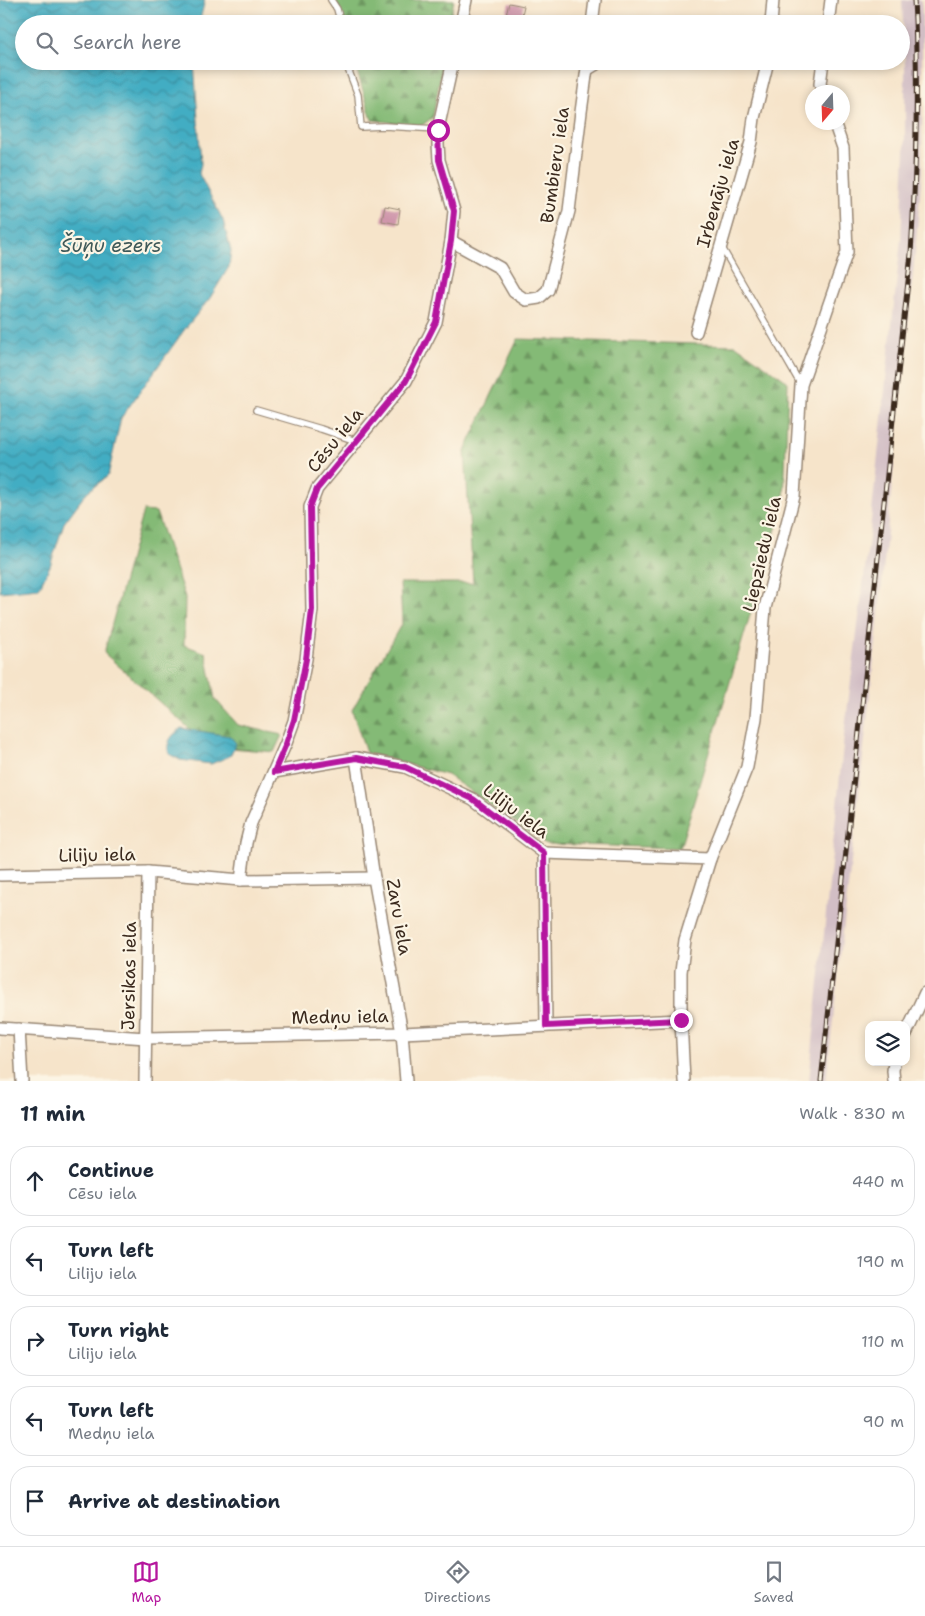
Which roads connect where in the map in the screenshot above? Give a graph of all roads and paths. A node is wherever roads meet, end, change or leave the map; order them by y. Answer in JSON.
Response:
{"nodes":[{"id":1,"x":332,"y":0,"type":"edge"},
{"id":2,"x":466,"y":0,"type":"edge"},
{"id":3,"x":595,"y":0,"type":"edge"},
{"id":4,"x":772,"y":0,"type":"edge"},
{"id":5,"x":830,"y":0,"type":"edge"},
{"id":6,"x":339,"y":15,"type":"edge"},
{"id":7,"x":463,"y":15,"type":"edge"},
{"id":8,"x":593,"y":15,"type":"edge"},
{"id":9,"x":769,"y":15,"type":"edge"},
{"id":10,"x":829,"y":15,"type":"edge"},
{"id":11,"x":348,"y":70,"type":"edge"},
{"id":12,"x":451,"y":70,"type":"edge"},
{"id":13,"x":587,"y":70,"type":"edge"},
{"id":14,"x":593,"y":70,"type":"edge"},
{"id":15,"x":766,"y":70,"type":"edge"},
{"id":16,"x":822,"y":70,"type":"edge"},
{"id":17,"x":587,"y":74,"type":"junction"},
{"id":18,"x":820,"y":85,"type":"edge"},
{"id":19,"x":438,"y":130,"type":"junction"},
{"id":20,"x":837,"y":130,"type":"edge"},
{"id":21,"x":451,"y":241,"type":"junction"},
{"id":22,"x":721,"y":246,"type":"junction"},
{"id":23,"x":696,"y":332,"type":"dead end"},
{"id":24,"x":801,"y":385,"type":"junction"},
{"id":25,"x":256,"y":410,"type":"dead end"},
{"id":26,"x":356,"y":441,"type":"junction"},
{"id":27,"x":356,"y":758,"type":"junction"},
{"id":28,"x":274,"y":772,"type":"junction"},
{"id":29,"x":544,"y":853,"type":"junction"},
{"id":30,"x":710,"y":859,"type":"junction"},
{"id":31,"x":148,"y":872,"type":"junction"},
{"id":32,"x":0,"y":874,"type":"edge"},
{"id":33,"x":374,"y":878,"type":"junction"},
{"id":34,"x":241,"y":880,"type":"junction"},
{"id":35,"x":925,"y":993,"type":"edge"},
{"id":36,"x":681,"y":1020,"type":"junction"},
{"id":37,"x":910,"y":1025,"type":"edge"},
{"id":38,"x":546,"y":1026,"type":"junction"},
{"id":39,"x":0,"y":1028,"type":"edge"},
{"id":40,"x":19,"y":1029,"type":"junction"},
{"id":41,"x":402,"y":1033,"type":"junction"},
{"id":42,"x":146,"y":1038,"type":"junction"},
{"id":43,"x":894,"y":1066,"type":"edge"},
{"id":44,"x":22,"y":1081,"type":"edge"},
{"id":45,"x":145,"y":1081,"type":"edge"},
{"id":46,"x":406,"y":1081,"type":"edge"},
{"id":47,"x":684,"y":1081,"type":"edge"},
{"id":48,"x":894,"y":1081,"type":"edge"}],
"edges":[{"from":1,"to":6,"type":"lane"},
{"from":2,"to":7,"type":"street"},
{"from":3,"to":8,"type":"street"},
{"from":4,"to":9,"type":"street"},
{"from":5,"to":10,"type":"street"},
{"from":11,"to":19,"type":"lane"},
{"from":12,"to":19,"type":"street","name":"Cēsu iela"},
{"from":13,"to":17,"type":"street","name":"Bumbieru iela"},
{"from":14,"to":17,"type":"lane"},
{"from":15,"to":22,"type":"street","name":"Irbenāju iela"},
{"from":16,"to":18,"type":"street"},
{"from":17,"to":21,"type":"street","name":"Bumbieru iela"},
{"from":19,"to":21,"type":"street","name":"Cēsu iela"},
{"from":20,"to":24,"type":"street","name":"Liepziedu iela"},
{"from":21,"to":26,"type":"street","name":"Cēsu iela"},
{"from":22,"to":23,"type":"street","name":"Irbenāju iela"},
{"from":22,"to":24,"type":"lane"},
{"from":24,"to":30,"type":"street","name":"Liepziedu iela"},
{"from":25,"to":26,"type":"lane"},
{"from":26,"to":28,"type":"street","name":"Cēsu iela"},
{"from":27,"to":28,"type":"street","name":"Liliju iela"},
{"from":27,"to":29,"type":"street","name":"Liliju iela"},
{"from":27,"to":33,"type":"street","name":"Zaru iela"},
{"from":28,"to":34,"type":"street","name":"Cēsu iela"},
{"from":29,"to":30,"type":"street"},
{"from":29,"to":38,"type":"street","name":"Liliju iela"},
{"from":30,"to":36,"type":"street","name":"Liepziedu iela"},
{"from":31,"to":32,"type":"street","name":"Liliju iela"},
{"from":31,"to":34,"type":"street","name":"Liliju iela"},
{"from":31,"to":42,"type":"street","name":"Jersikas iela"},
{"from":33,"to":34,"type":"street","name":"Liliju iela"},
{"from":33,"to":41,"type":"street","name":"Zaru iela"},
{"from":35,"to":37,"type":"street"},
{"from":36,"to":38,"type":"street","name":"Medņu iela"},
{"from":36,"to":47,"type":"street","name":"Liepziedu iela"},
{"from":38,"to":41,"type":"street","name":"Medņu iela"},
{"from":39,"to":40,"type":"street","name":"Medņu iela"},
{"from":40,"to":42,"type":"street","name":"Medņu iela"},
{"from":40,"to":44,"type":"street"},
{"from":41,"to":42,"type":"street","name":"Medņu iela"},
{"from":41,"to":46,"type":"street","name":"Zaru iela"},
{"from":42,"to":45,"type":"street","name":"Jersikas iela"},
{"from":43,"to":48,"type":"street"}]}
